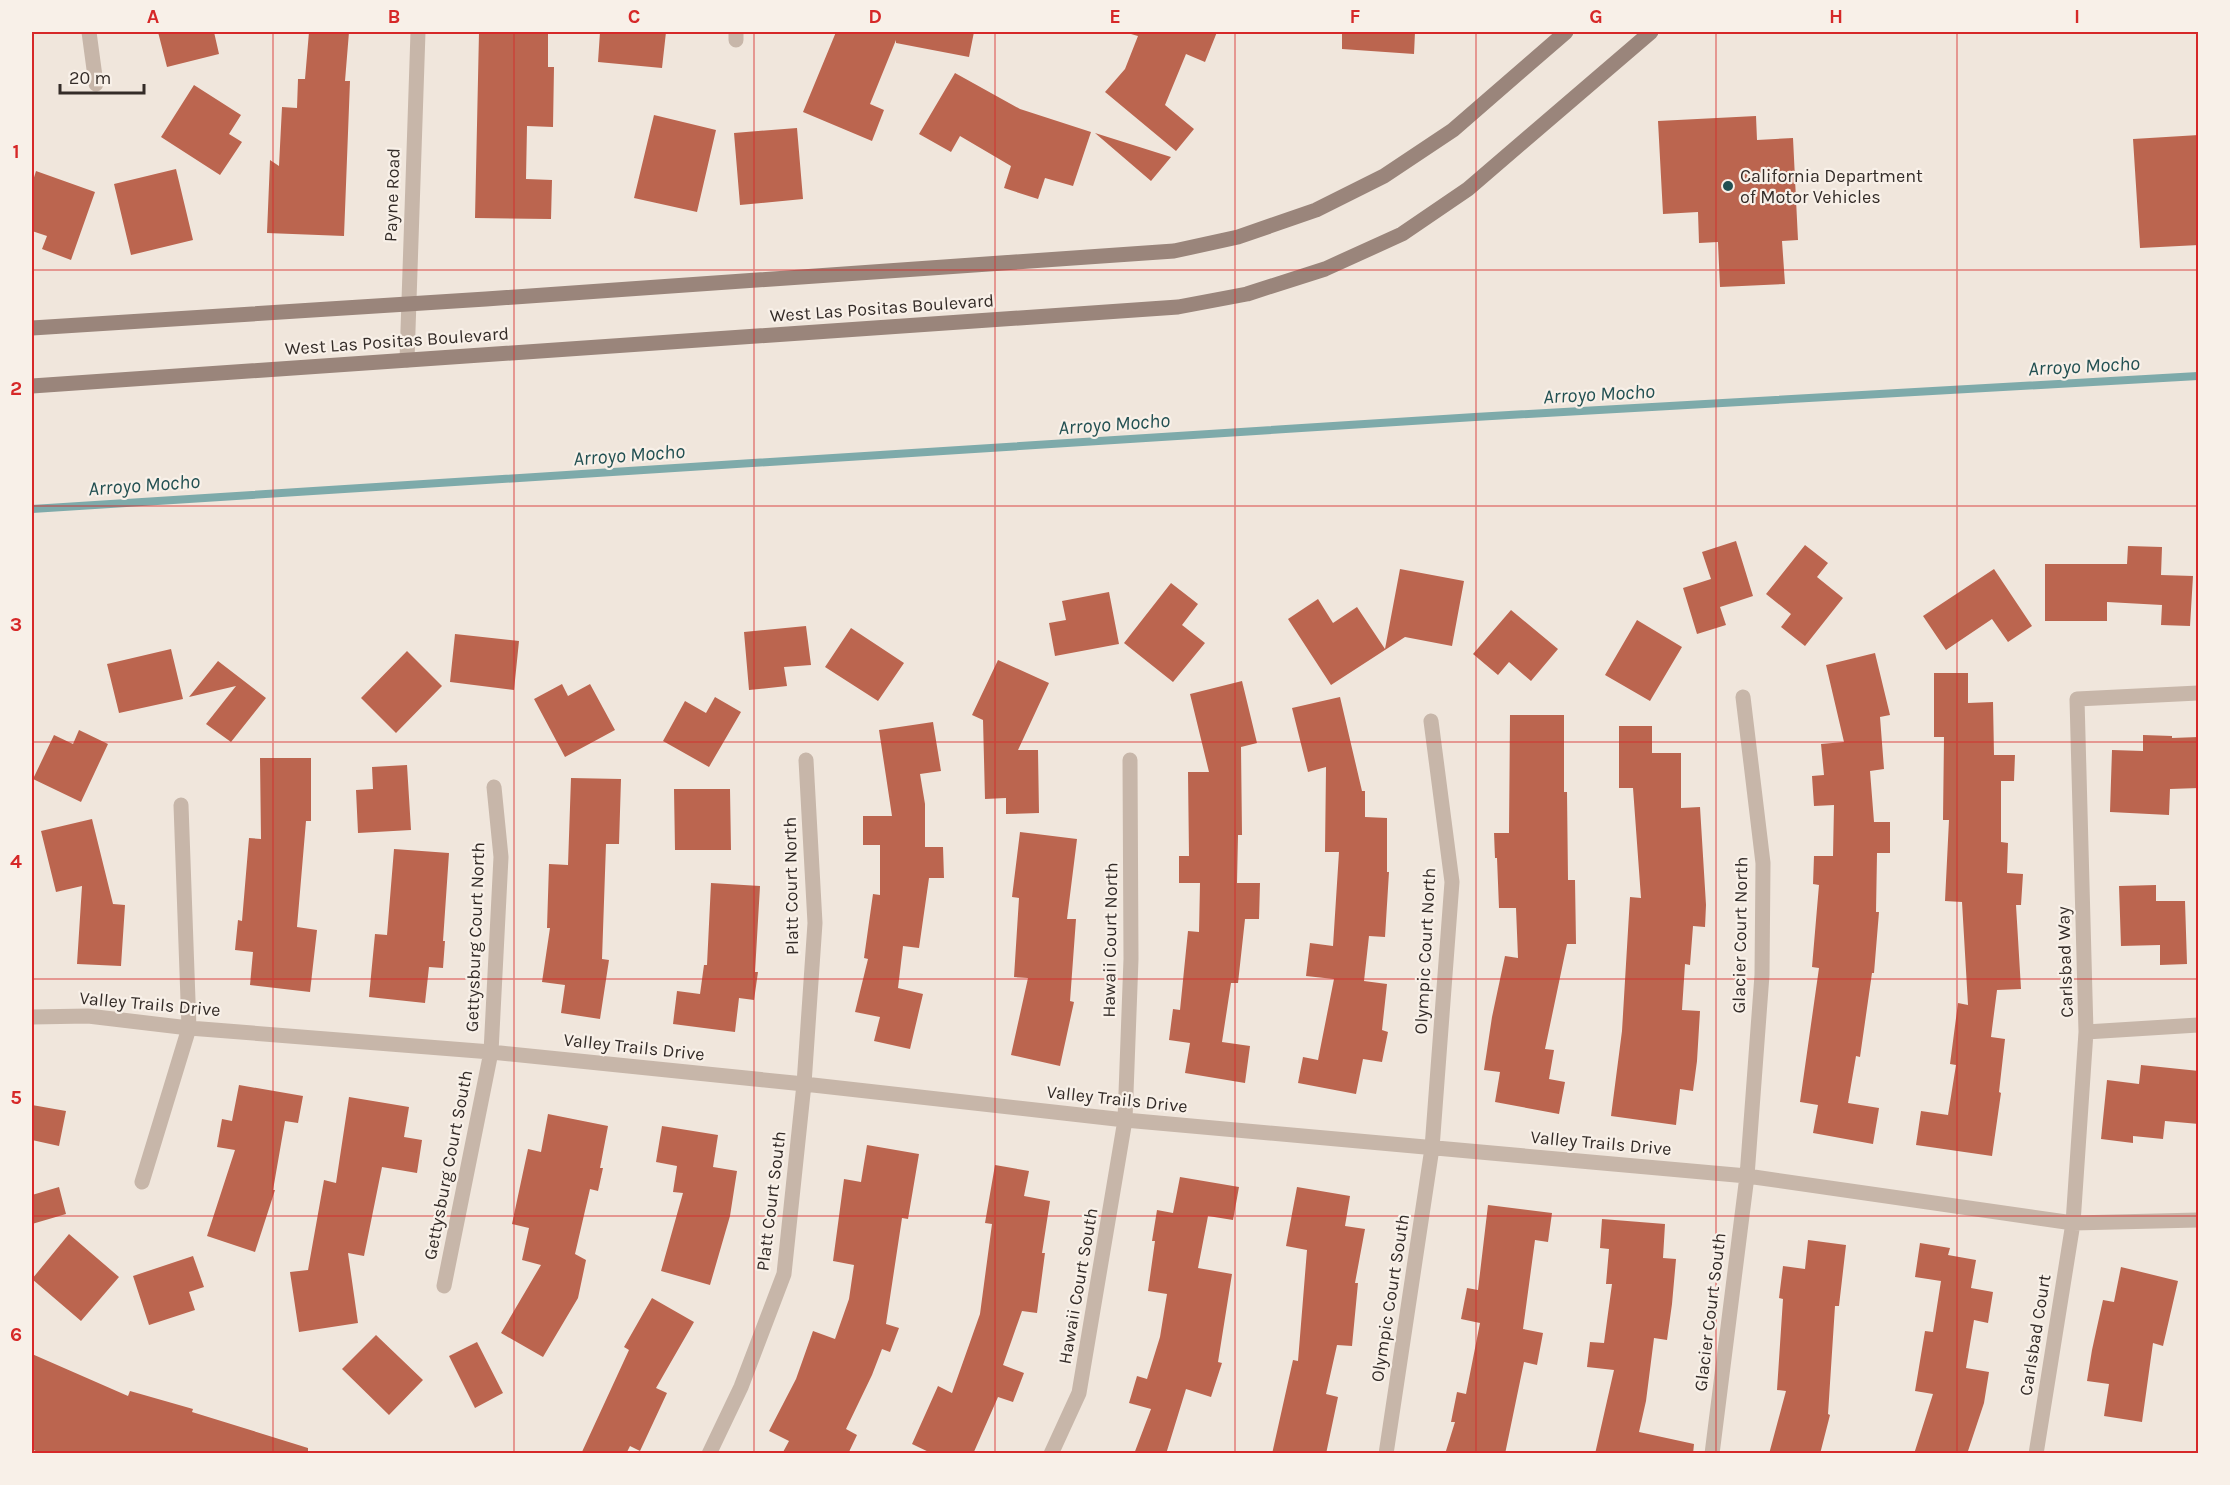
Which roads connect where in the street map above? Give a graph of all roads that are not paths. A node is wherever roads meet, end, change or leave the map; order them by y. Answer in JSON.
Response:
{"nodes":[{"id":1,"x":89,"y":32,"type":"edge"},
{"id":2,"x":418,"y":32,"type":"edge"},
{"id":3,"x":1566,"y":32,"type":"edge"},
{"id":4,"x":1651,"y":32,"type":"edge"},
{"id":5,"x":96,"y":84,"type":"dead end"},
{"id":6,"x":408,"y":304,"type":"junction"},
{"id":7,"x":32,"y":328,"type":"edge"},
{"id":8,"x":407,"y":360,"type":"junction"},
{"id":9,"x":32,"y":386,"type":"edge"},
{"id":10,"x":2199,"y":693,"type":"edge"},
{"id":11,"x":1743,"y":697,"type":"dead end"},
{"id":12,"x":1431,"y":721,"type":"dead end"},
{"id":13,"x":806,"y":760,"type":"dead end"},
{"id":14,"x":1130,"y":760,"type":"dead end"},
{"id":15,"x":494,"y":787,"type":"dead end"},
{"id":16,"x":181,"y":805,"type":"dead end"},
{"id":17,"x":32,"y":1017,"type":"edge"},
{"id":18,"x":2199,"y":1025,"type":"edge"},
{"id":19,"x":189,"y":1028,"type":"junction"},
{"id":20,"x":2086,"y":1032,"type":"junction"},
{"id":21,"x":491,"y":1052,"type":"junction"},
{"id":22,"x":804,"y":1084,"type":"junction"},
{"id":23,"x":1125,"y":1120,"type":"junction"},
{"id":24,"x":1432,"y":1148,"type":"junction"},
{"id":25,"x":1747,"y":1176,"type":"junction"},
{"id":26,"x":142,"y":1182,"type":"dead end"},
{"id":27,"x":2199,"y":1220,"type":"edge"},
{"id":28,"x":2073,"y":1223,"type":"junction"},
{"id":29,"x":444,"y":1286,"type":"dead end"},
{"id":30,"x":709,"y":1454,"type":"edge"},
{"id":31,"x":1051,"y":1454,"type":"edge"},
{"id":32,"x":1386,"y":1454,"type":"edge"},
{"id":33,"x":1712,"y":1454,"type":"edge"},
{"id":34,"x":2036,"y":1454,"type":"edge"}],
"edges":[{"from":1,"to":5,"type":"street"},
{"from":2,"to":6,"type":"street","name":"Payne Road"},
{"from":3,"to":6,"type":"main road","name":"West Las Positas Boulevard"},
{"from":4,"to":8,"type":"main road","name":"West Las Positas Boulevard"},
{"from":6,"to":7,"type":"main road","name":"West Las Positas Boulevard"},
{"from":6,"to":8,"type":"street","name":"Payne Road"},
{"from":8,"to":9,"type":"main road","name":"West Las Positas Boulevard"},
{"from":10,"to":20,"type":"street","name":"Carlsbad Way"},
{"from":11,"to":25,"type":"street","name":"Glacier Court North"},
{"from":12,"to":24,"type":"street","name":"Olympic Court North"},
{"from":13,"to":22,"type":"street","name":"Platt Court North"},
{"from":14,"to":23,"type":"street","name":"Hawaii Court North"},
{"from":15,"to":21,"type":"street","name":"Gettysburg Court North"},
{"from":16,"to":19,"type":"street"},
{"from":17,"to":19,"type":"street","name":"Valley Trails Drive"},
{"from":18,"to":20,"type":"street"},
{"from":19,"to":21,"type":"street","name":"Valley Trails Drive"},
{"from":19,"to":26,"type":"street"},
{"from":20,"to":28,"type":"street","name":"Carlsbad Way"},
{"from":21,"to":22,"type":"street","name":"Valley Trails Drive"},
{"from":21,"to":29,"type":"street","name":"Gettysburg Court South"},
{"from":22,"to":23,"type":"street","name":"Valley Trails Drive"},
{"from":22,"to":30,"type":"street","name":"Platt Court South"},
{"from":23,"to":24,"type":"street","name":"Valley Trails Drive"},
{"from":23,"to":31,"type":"street","name":"Hawaii Court South"},
{"from":24,"to":25,"type":"street","name":"Valley Trails Drive"},
{"from":24,"to":32,"type":"street","name":"Olympic Court South"},
{"from":25,"to":28,"type":"street","name":"Valley Trails Drive"},
{"from":25,"to":33,"type":"street","name":"Glacier Court South"},
{"from":27,"to":28,"type":"street","name":"Valley Trails Drive"},
{"from":28,"to":34,"type":"street","name":"Carlsbad Court"}]}
